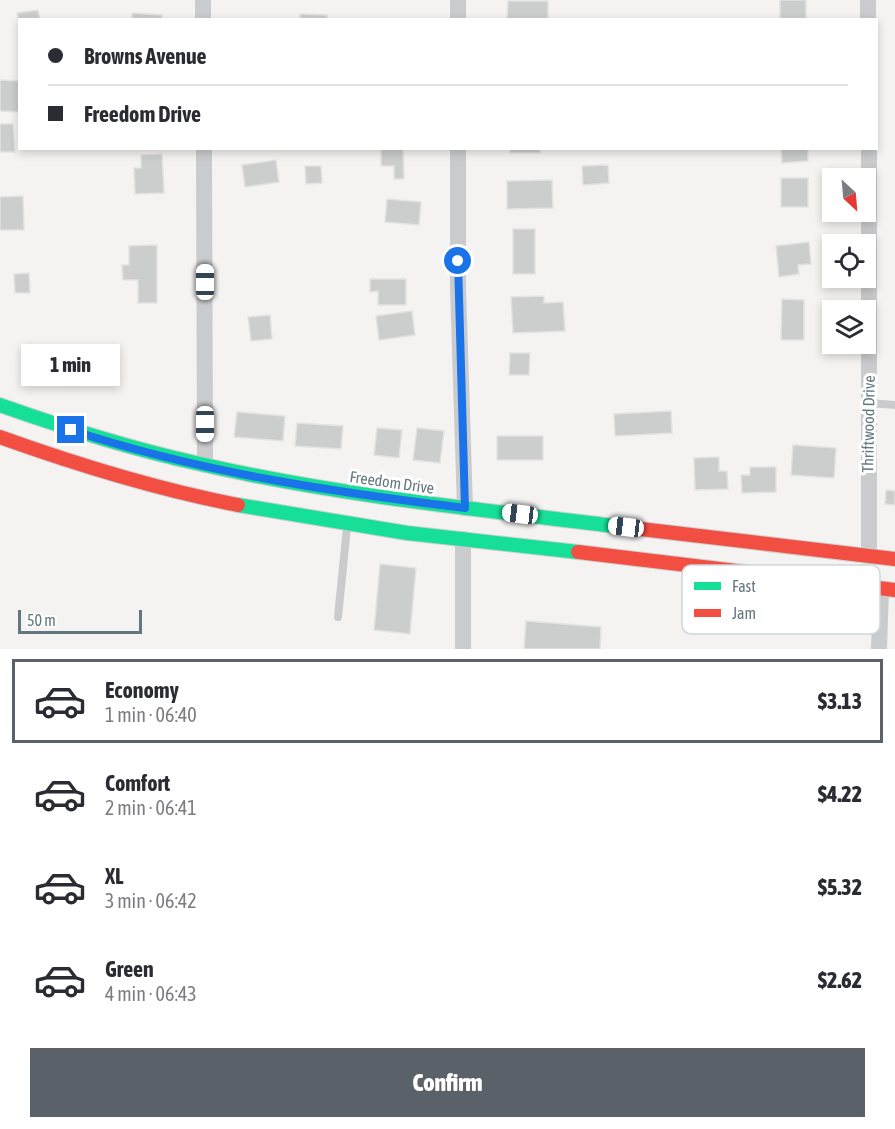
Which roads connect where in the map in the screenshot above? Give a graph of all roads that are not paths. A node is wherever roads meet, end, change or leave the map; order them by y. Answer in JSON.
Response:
{"nodes":[{"id":1,"x":203,"y":0,"type":"edge"},
{"id":2,"x":458,"y":0,"type":"edge"},
{"id":3,"x":868,"y":0,"type":"edge"},
{"id":4,"x":203,"y":18,"type":"edge"},
{"id":5,"x":458,"y":18,"type":"edge"},
{"id":6,"x":868,"y":18,"type":"edge"},
{"id":7,"x":204,"y":150,"type":"edge"},
{"id":8,"x":458,"y":150,"type":"edge"},
{"id":9,"x":870,"y":150,"type":"edge"},
{"id":10,"x":868,"y":403,"type":"junction"},
{"id":11,"x":0,"y":405,"type":"edge"},
{"id":12,"x":895,"y":405,"type":"edge"},
{"id":13,"x":0,"y":436,"type":"edge"},
{"id":14,"x":205,"y":465,"type":"junction"},
{"id":15,"x":465,"y":508,"type":"junction"},
{"id":16,"x":347,"y":524,"type":"junction"},
{"id":17,"x":463,"y":539,"type":"junction"},
{"id":18,"x":602,"y":555,"type":"junction"},
{"id":19,"x":869,"y":556,"type":"junction"},
{"id":20,"x":895,"y":560,"type":"edge"},
{"id":21,"x":695,"y":565,"type":"edge"},
{"id":22,"x":781,"y":565,"type":"edge"},
{"id":23,"x":856,"y":565,"type":"edge"},
{"id":24,"x":890,"y":587,"type":"edge"},
{"id":25,"x":338,"y":617,"type":"dead end"},
{"id":26,"x":464,"y":649,"type":"edge"},
{"id":27,"x":879,"y":649,"type":"edge"}],
"edges":[{"from":1,"to":4,"type":"street"},
{"from":2,"to":5,"type":"street"},
{"from":3,"to":6,"type":"street"},
{"from":7,"to":14,"type":"street"},
{"from":8,"to":15,"type":"street"},
{"from":9,"to":10,"type":"street","name":"Thriftwood Drive"},
{"from":10,"to":12,"type":"lane"},
{"from":10,"to":19,"type":"street","name":"Thriftwood Drive"},
{"from":11,"to":14,"type":"main road","name":"Freedom Drive"},
{"from":13,"to":16,"type":"main road"},
{"from":14,"to":15,"type":"main road","name":"Freedom Drive"},
{"from":15,"to":19,"type":"main road","name":"Freedom Drive"},
{"from":16,"to":17,"type":"main road"},
{"from":16,"to":25,"type":"lane"},
{"from":17,"to":18,"type":"main road"},
{"from":17,"to":26,"type":"street"},
{"from":18,"to":21,"type":"main road"},
{"from":18,"to":22,"type":"main road"},
{"from":19,"to":20,"type":"main road","name":"Freedom Drive"},
{"from":19,"to":23,"type":"main road"},
{"from":24,"to":27,"type":"street"}]}
